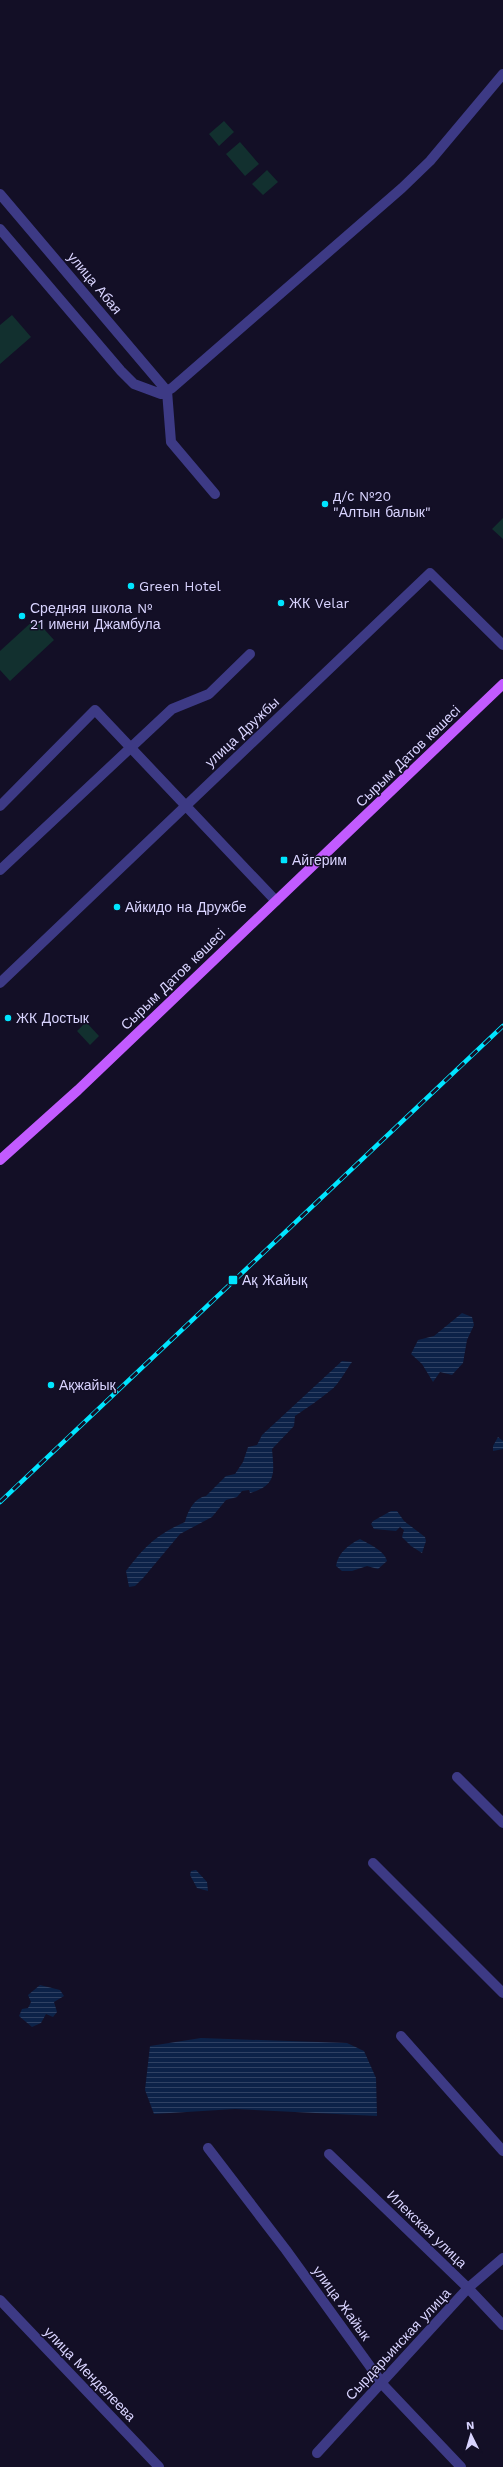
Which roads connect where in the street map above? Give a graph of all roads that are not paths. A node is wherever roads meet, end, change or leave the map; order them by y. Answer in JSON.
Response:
{"nodes":[{"id":1,"x":503,"y":74,"type":"edge"},
{"id":2,"x":0,"y":194,"type":"edge"},
{"id":3,"x":0,"y":229,"type":"edge"},
{"id":4,"x":166,"y":391,"type":"junction"},
{"id":5,"x":215,"y":494,"type":"dead end"},
{"id":6,"x":503,"y":645,"type":"edge"},
{"id":7,"x":250,"y":654,"type":"dead end"},
{"id":8,"x":503,"y":684,"type":"edge"},
{"id":9,"x":130,"y":749,"type":"junction"},
{"id":10,"x":185,"y":805,"type":"junction"},
{"id":11,"x":0,"y":806,"type":"edge"},
{"id":12,"x":0,"y":870,"type":"edge"},
{"id":13,"x":276,"y":901,"type":"junction"},
{"id":14,"x":0,"y":983,"type":"edge"},
{"id":15,"x":0,"y":1160,"type":"edge"},
{"id":16,"x":457,"y":1777,"type":"dead end"},
{"id":17,"x":503,"y":1823,"type":"edge"},
{"id":18,"x":373,"y":1863,"type":"dead end"},
{"id":19,"x":503,"y":1993,"type":"edge"},
{"id":20,"x":401,"y":2036,"type":"dead end"},
{"id":21,"x":208,"y":2148,"type":"dead end"},
{"id":22,"x":503,"y":2151,"type":"edge"},
{"id":23,"x":330,"y":2154,"type":"dead end"},
{"id":24,"x":503,"y":2258,"type":"edge"},
{"id":25,"x":468,"y":2288,"type":"junction"},
{"id":26,"x":0,"y":2300,"type":"edge"},
{"id":27,"x":503,"y":2325,"type":"edge"},
{"id":28,"x":382,"y":2383,"type":"junction"},
{"id":29,"x":317,"y":2453,"type":"dead end"},
{"id":30,"x":159,"y":2467,"type":"edge"},
{"id":31,"x":461,"y":2467,"type":"edge"}],
"edges":[{"from":1,"to":4,"type":"street"},
{"from":2,"to":4,"type":"street","name":"улица Абая"},
{"from":3,"to":4,"type":"street"},
{"from":4,"to":5,"type":"street"},
{"from":6,"to":10,"type":"street","name":"улица Дружбы"},
{"from":7,"to":9,"type":"street"},
{"from":8,"to":13,"type":"main road","name":"Сырым Датов көшесі"},
{"from":9,"to":10,"type":"street"},
{"from":9,"to":11,"type":"street"},
{"from":9,"to":12,"type":"street"},
{"from":10,"to":13,"type":"street"},
{"from":10,"to":14,"type":"street","name":"улица Дружбы"},
{"from":13,"to":15,"type":"main road","name":"Сырым Датов көшесі"},
{"from":16,"to":17,"type":"street"},
{"from":18,"to":19,"type":"street"},
{"from":20,"to":22,"type":"street"},
{"from":21,"to":28,"type":"street","name":"улица Жайык"},
{"from":23,"to":25,"type":"street","name":"Илекская улица"},
{"from":24,"to":25,"type":"street","name":"Сырдарьинская улица"},
{"from":25,"to":27,"type":"street","name":"Илекская улица"},
{"from":25,"to":28,"type":"street","name":"Сырдарьинская улица"},
{"from":26,"to":30,"type":"street","name":"улица Менделеева"},
{"from":28,"to":29,"type":"street","name":"Сырдарьинская улица"},
{"from":28,"to":31,"type":"street","name":"улица Жайык"}]}
